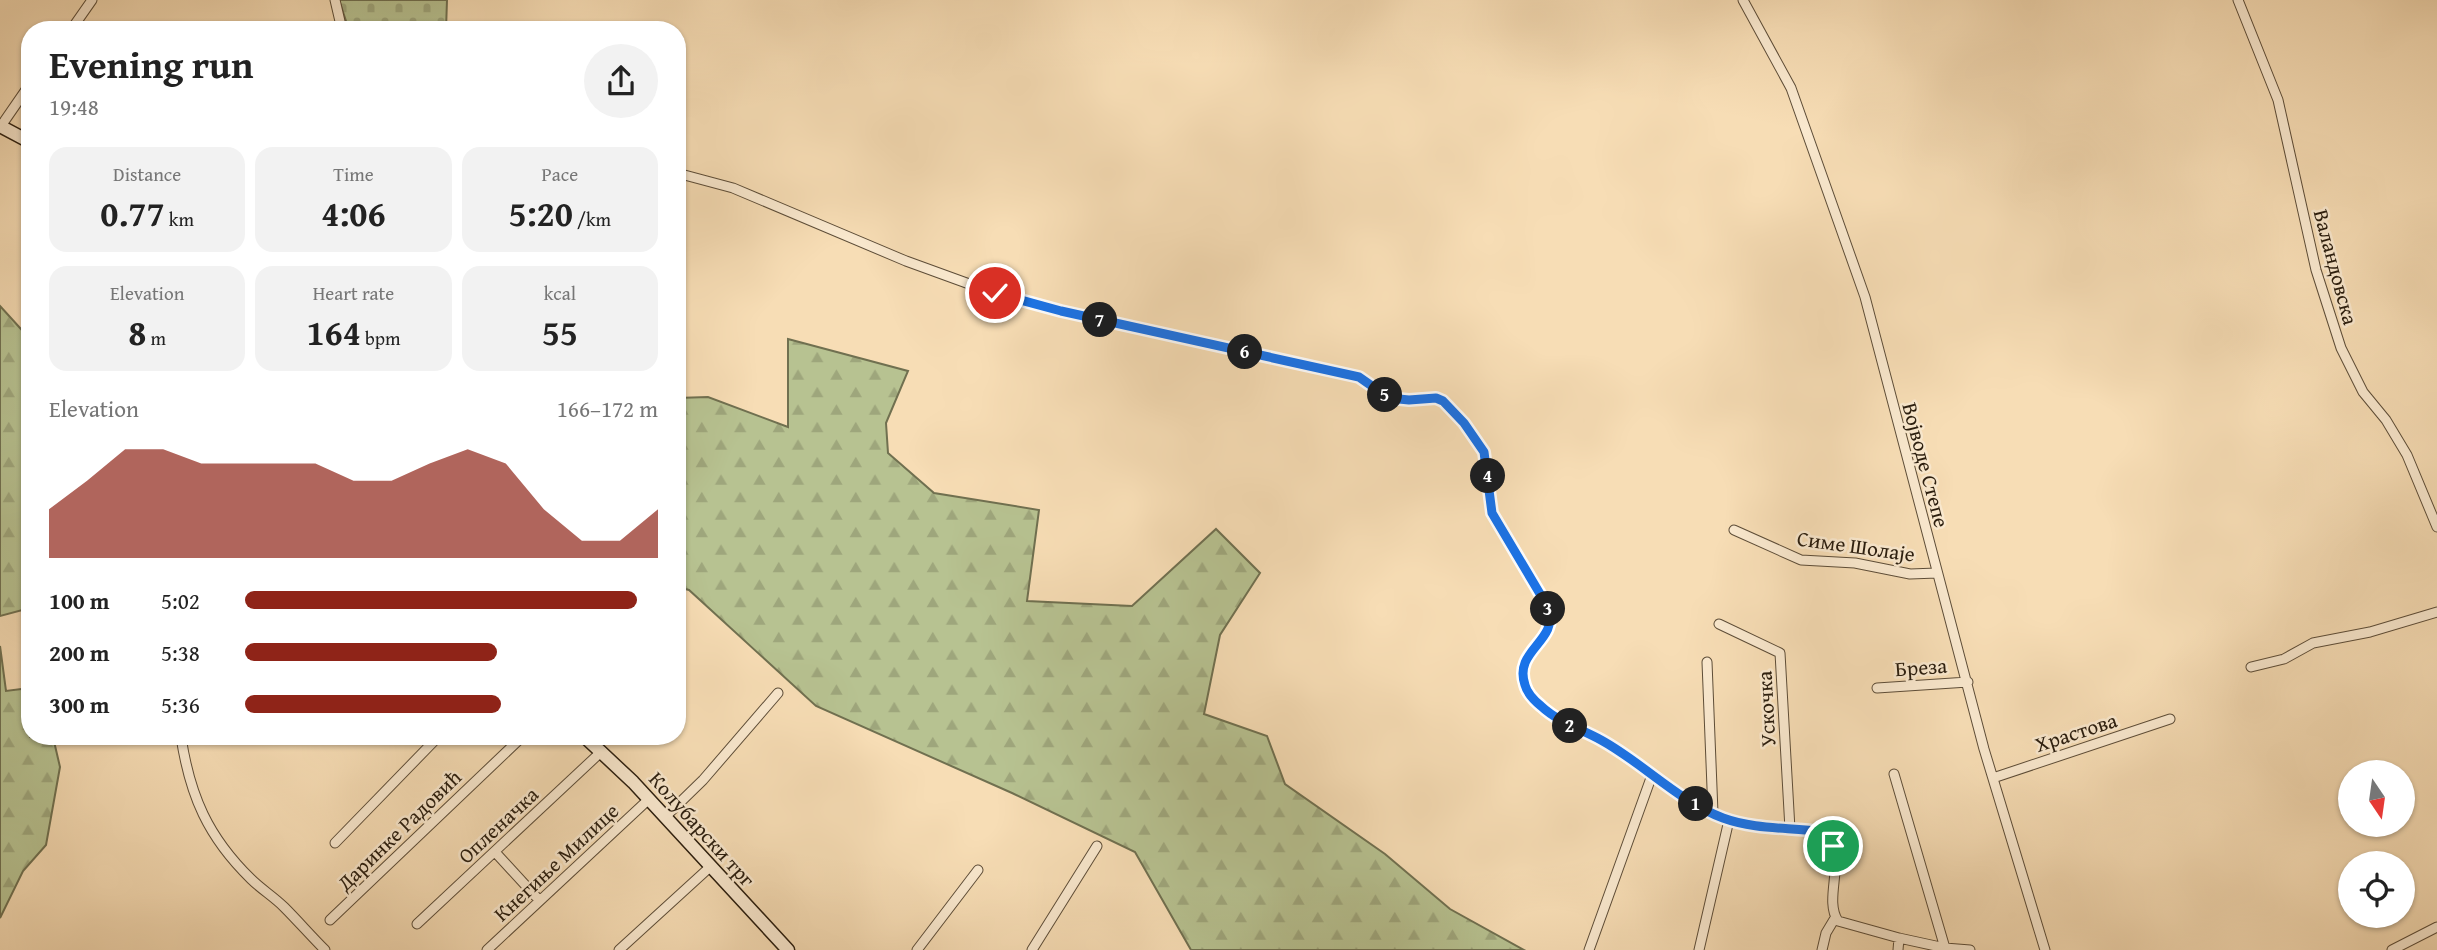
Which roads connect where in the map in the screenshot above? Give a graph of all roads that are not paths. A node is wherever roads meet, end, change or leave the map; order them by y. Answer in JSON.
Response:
{"nodes":[{"id":1,"x":92,"y":0,"type":"edge"},
{"id":2,"x":335,"y":0,"type":"edge"},
{"id":3,"x":1743,"y":0,"type":"edge"},
{"id":4,"x":2238,"y":0,"type":"edge"},
{"id":5,"x":77,"y":21,"type":"edge"},
{"id":6,"x":340,"y":21,"type":"edge"},
{"id":7,"x":21,"y":97,"type":"edge"},
{"id":8,"x":0,"y":126,"type":"edge"},
{"id":9,"x":21,"y":137,"type":"edge"},
{"id":10,"x":686,"y":175,"type":"edge"},
{"id":11,"x":2437,"y":527,"type":"edge"},
{"id":12,"x":1734,"y":530,"type":"dead end"},
{"id":13,"x":1937,"y":573,"type":"junction"},
{"id":14,"x":2437,"y":612,"type":"edge"},
{"id":15,"x":1719,"y":624,"type":"dead end"},
{"id":16,"x":1707,"y":662,"type":"dead end"},
{"id":17,"x":2251,"y":667,"type":"dead end"},
{"id":18,"x":1968,"y":682,"type":"junction"},
{"id":19,"x":1877,"y":688,"type":"dead end"},
{"id":20,"x":778,"y":693,"type":"dead end"},
{"id":21,"x":2170,"y":719,"type":"dead end"},
{"id":22,"x":183,"y":745,"type":"edge"},
{"id":23,"x":430,"y":745,"type":"edge"},
{"id":24,"x":514,"y":745,"type":"edge"},
{"id":25,"x":595,"y":745,"type":"edge"},
{"id":26,"x":602,"y":751,"type":"junction"},
{"id":27,"x":1894,"y":774,"type":"dead end"},
{"id":28,"x":1652,"y":775,"type":"junction"},
{"id":29,"x":1993,"y":778,"type":"junction"},
{"id":30,"x":649,"y":799,"type":"junction"},
{"id":31,"x":1713,"y":813,"type":"junction"},
{"id":32,"x":665,"y":817,"type":"junction"},
{"id":33,"x":1729,"y":820,"type":"junction"},
{"id":34,"x":1790,"y":829,"type":"junction"},
{"id":35,"x":335,"y":843,"type":"dead end"},
{"id":36,"x":1097,"y":846,"type":"dead end"},
{"id":37,"x":495,"y":852,"type":"junction"},
{"id":38,"x":710,"y":867,"type":"junction"},
{"id":39,"x":978,"y":870,"type":"dead end"},
{"id":40,"x":540,"y":900,"type":"junction"},
{"id":41,"x":1835,"y":918,"type":"junction"},
{"id":42,"x":330,"y":920,"type":"dead end"},
{"id":43,"x":417,"y":923,"type":"dead end"},
{"id":44,"x":2437,"y":927,"type":"edge"},
{"id":45,"x":1899,"y":938,"type":"junction"},
{"id":46,"x":1945,"y":948,"type":"junction"},
{"id":47,"x":325,"y":950,"type":"edge"},
{"id":48,"x":487,"y":950,"type":"edge"},
{"id":49,"x":619,"y":950,"type":"edge"},
{"id":50,"x":788,"y":950,"type":"edge"},
{"id":51,"x":918,"y":950,"type":"edge"},
{"id":52,"x":1032,"y":950,"type":"edge"},
{"id":53,"x":1589,"y":950,"type":"edge"},
{"id":54,"x":1699,"y":950,"type":"edge"},
{"id":55,"x":1822,"y":950,"type":"edge"},
{"id":56,"x":1898,"y":950,"type":"edge"},
{"id":57,"x":1970,"y":950,"type":"edge"},
{"id":58,"x":2045,"y":950,"type":"edge"},
{"id":59,"x":2392,"y":950,"type":"edge"}],
"edges":[{"from":1,"to":5,"type":"street"},
{"from":2,"to":6,"type":"street"},
{"from":3,"to":13,"type":"street","name":"Војводе Степе"},
{"from":4,"to":11,"type":"street","name":"Валандовска"},
{"from":7,"to":8,"type":"street"},
{"from":8,"to":9,"type":"street"},
{"from":10,"to":28,"type":"street"},
{"from":12,"to":13,"type":"street","name":"Симе Шолаје"},
{"from":13,"to":18,"type":"street","name":"Војводе Степе"},
{"from":14,"to":17,"type":"street"},
{"from":15,"to":34,"type":"street","name":"Ускочка"},
{"from":16,"to":31,"type":"street"},
{"from":18,"to":19,"type":"street","name":"Бреза"},
{"from":18,"to":29,"type":"street","name":"Војводе Степе"},
{"from":20,"to":32,"type":"street"},
{"from":21,"to":29,"type":"street","name":"Храстова"},
{"from":22,"to":47,"type":"street"},
{"from":23,"to":35,"type":"street"},
{"from":24,"to":42,"type":"street","name":"Даринке Радовић"},
{"from":25,"to":26,"type":"street","name":"Колубарски трг"},
{"from":26,"to":30,"type":"street","name":"Колубарски трг"},
{"from":26,"to":37,"type":"street","name":"Опленачка"},
{"from":27,"to":46,"type":"street"},
{"from":28,"to":31,"type":"street"},
{"from":28,"to":53,"type":"street"},
{"from":29,"to":58,"type":"street","name":"Војводе Степе"},
{"from":30,"to":32,"type":"street","name":"Колубарски трг"},
{"from":30,"to":40,"type":"street","name":"Кнегиње Милице"},
{"from":31,"to":33,"type":"street"},
{"from":32,"to":38,"type":"street","name":"Колубарски трг"},
{"from":33,"to":34,"type":"street"},
{"from":33,"to":54,"type":"street"},
{"from":34,"to":41,"type":"street"},
{"from":36,"to":52,"type":"street"},
{"from":37,"to":40,"type":"street"},
{"from":37,"to":43,"type":"street","name":"Опленачка"},
{"from":38,"to":49,"type":"street"},
{"from":38,"to":50,"type":"street","name":"Колубарски трг"},
{"from":39,"to":51,"type":"street"},
{"from":40,"to":48,"type":"street","name":"Кнегиње Милице"},
{"from":41,"to":45,"type":"street"},
{"from":41,"to":55,"type":"street"},
{"from":44,"to":59,"type":"street"},
{"from":45,"to":46,"type":"street"},
{"from":45,"to":56,"type":"street"},
{"from":46,"to":57,"type":"street"}]}
